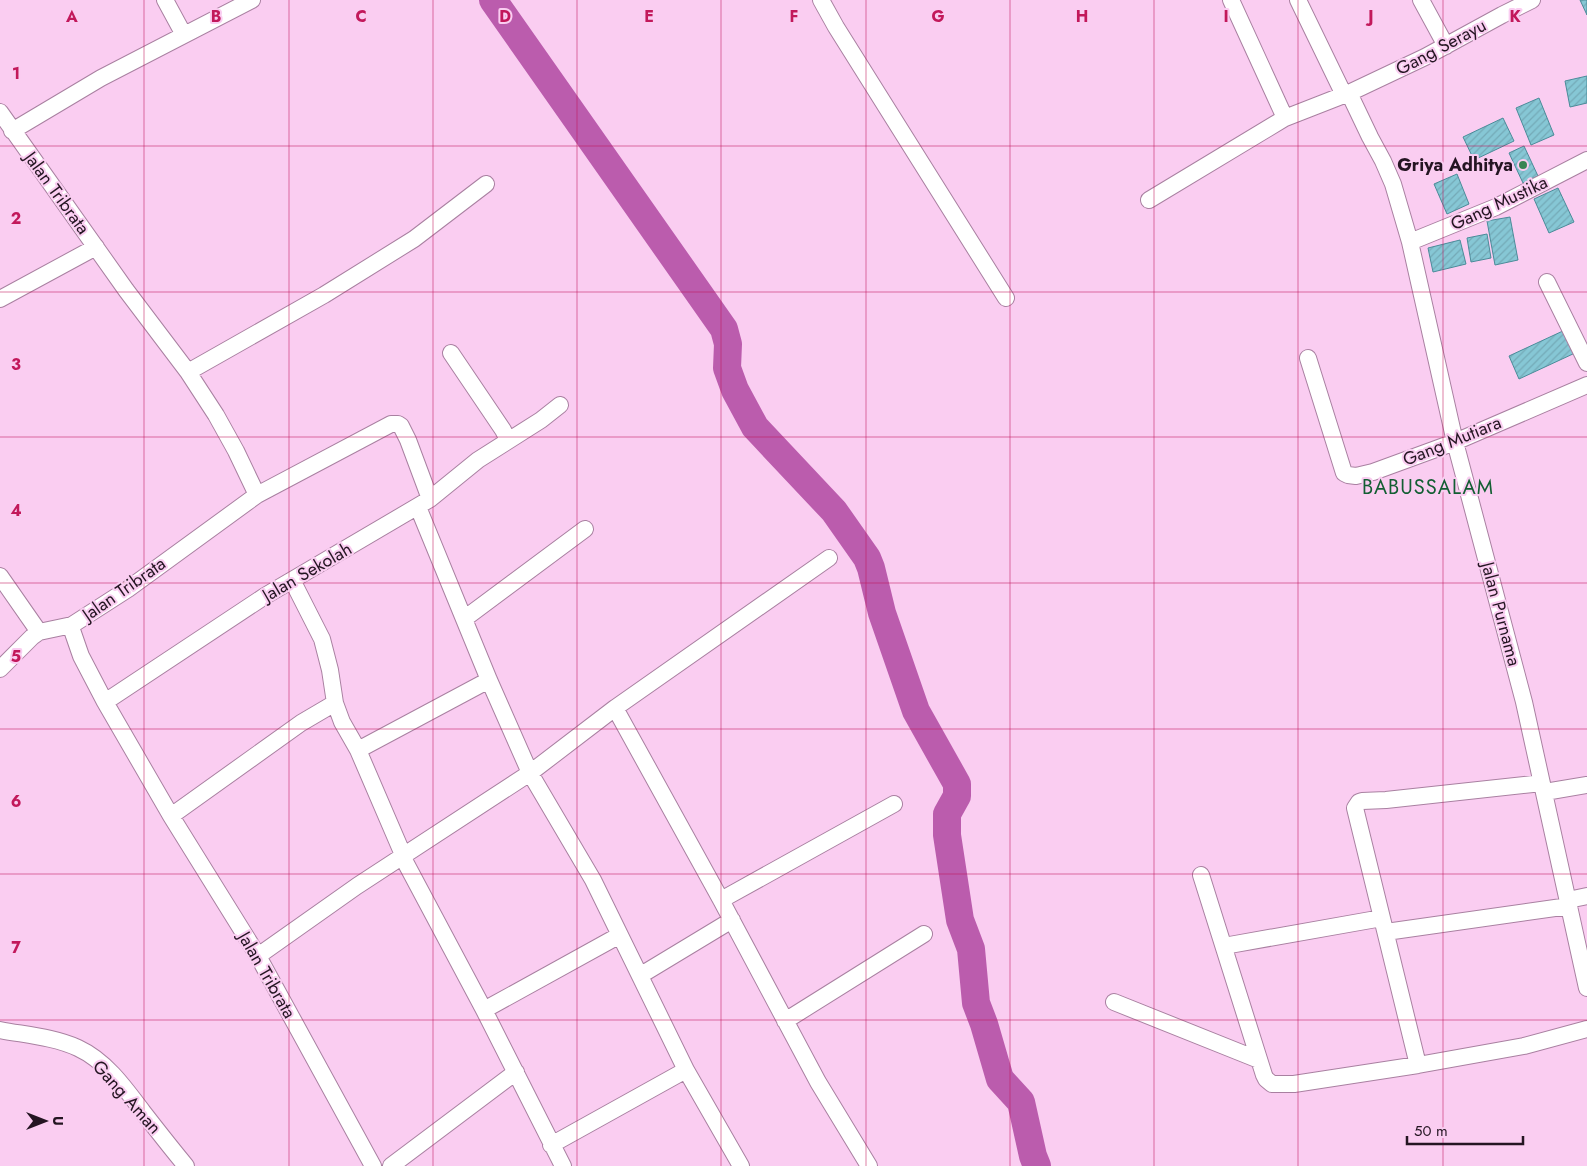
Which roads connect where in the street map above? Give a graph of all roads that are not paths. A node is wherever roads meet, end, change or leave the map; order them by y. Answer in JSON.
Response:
{"nodes":[{"id":1,"x":165,"y":0,"type":"edge"},
{"id":2,"x":252,"y":0,"type":"edge"},
{"id":3,"x":821,"y":0,"type":"edge"},
{"id":4,"x":1231,"y":0,"type":"edge"},
{"id":5,"x":1298,"y":0,"type":"edge"},
{"id":6,"x":1421,"y":0,"type":"edge"},
{"id":7,"x":1532,"y":0,"type":"edge"},
{"id":8,"x":184,"y":35,"type":"junction"},
{"id":9,"x":1446,"y":46,"type":"junction"},
{"id":10,"x":1347,"y":94,"type":"junction"},
{"id":11,"x":1285,"y":118,"type":"junction"},
{"id":12,"x":4,"y":120,"type":"edge"},
{"id":13,"x":1587,"y":160,"type":"edge"},
{"id":14,"x":486,"y":184,"type":"dead end"},
{"id":15,"x":1149,"y":200,"type":"dead end"},
{"id":16,"x":1410,"y":242,"type":"junction"},
{"id":17,"x":96,"y":247,"type":"junction"},
{"id":18,"x":1547,"y":282,"type":"dead end"},
{"id":19,"x":1006,"y":298,"type":"dead end"},
{"id":20,"x":0,"y":299,"type":"edge"},
{"id":21,"x":451,"y":353,"type":"dead end"},
{"id":22,"x":1308,"y":358,"type":"dead end"},
{"id":23,"x":1587,"y":363,"type":"edge"},
{"id":24,"x":188,"y":372,"type":"junction"},
{"id":25,"x":1587,"y":385,"type":"edge"},
{"id":26,"x":560,"y":405,"type":"dead end"},
{"id":27,"x":508,"y":440,"type":"junction"},
{"id":28,"x":1456,"y":442,"type":"junction"},
{"id":29,"x":256,"y":495,"type":"junction"},
{"id":30,"x":424,"y":503,"type":"junction"},
{"id":31,"x":585,"y":529,"type":"dead end"},
{"id":32,"x":829,"y":558,"type":"dead end"},
{"id":33,"x":0,"y":576,"type":"edge"},
{"id":34,"x":292,"y":580,"type":"junction"},
{"id":35,"x":464,"y":619,"type":"junction"},
{"id":36,"x":72,"y":625,"type":"junction"},
{"id":37,"x":39,"y":632,"type":"junction"},
{"id":38,"x":0,"y":669,"type":"edge"},
{"id":39,"x":489,"y":680,"type":"junction"},
{"id":40,"x":105,"y":702,"type":"junction"},
{"id":41,"x":335,"y":702,"type":"junction"},
{"id":42,"x":615,"y":708,"type":"junction"},
{"id":43,"x":358,"y":750,"type":"junction"},
{"id":44,"x":530,"y":773,"type":"junction"},
{"id":45,"x":1587,"y":785,"type":"edge"},
{"id":46,"x":1543,"y":788,"type":"junction"},
{"id":47,"x":894,"y":804,"type":"dead end"},
{"id":48,"x":171,"y":816,"type":"junction"},
{"id":49,"x":402,"y":856,"type":"junction"},
{"id":50,"x":1201,"y":875,"type":"dead end"},
{"id":51,"x":1587,"y":896,"type":"edge"},
{"id":52,"x":721,"y":900,"type":"junction"},
{"id":53,"x":1569,"y":903,"type":"junction"},
{"id":54,"x":732,"y":920,"type":"junction"},
{"id":55,"x":1384,"y":925,"type":"junction"},
{"id":56,"x":924,"y":934,"type":"dead end"},
{"id":57,"x":620,"y":935,"type":"junction"},
{"id":58,"x":1224,"y":946,"type":"junction"},
{"id":59,"x":258,"y":956,"type":"junction"},
{"id":60,"x":640,"y":975,"type":"junction"},
{"id":61,"x":1587,"y":988,"type":"edge"},
{"id":62,"x":1114,"y":1002,"type":"dead end"},
{"id":63,"x":484,"y":1010,"type":"junction"},
{"id":64,"x":785,"y":1021,"type":"junction"},
{"id":65,"x":1587,"y":1029,"type":"edge"},
{"id":66,"x":0,"y":1030,"type":"edge"},
{"id":67,"x":1259,"y":1060,"type":"junction"},
{"id":68,"x":1418,"y":1065,"type":"junction"},
{"id":69,"x":686,"y":1070,"type":"junction"},
{"id":70,"x":516,"y":1072,"type":"junction"},
{"id":71,"x":551,"y":1145,"type":"junction"},
{"id":72,"x":186,"y":1166,"type":"edge"},
{"id":73,"x":373,"y":1166,"type":"edge"},
{"id":74,"x":391,"y":1166,"type":"edge"},
{"id":75,"x":563,"y":1166,"type":"edge"},
{"id":76,"x":741,"y":1166,"type":"edge"},
{"id":77,"x":868,"y":1166,"type":"edge"}],
"edges":[{"from":1,"to":8,"type":"street"},
{"from":2,"to":8,"type":"street"},
{"from":3,"to":19,"type":"street"},
{"from":4,"to":11,"type":"street"},
{"from":5,"to":10,"type":"street","name":"Jalan Purnama"},
{"from":6,"to":9,"type":"street"},
{"from":7,"to":9,"type":"street","name":"Gang Serayu"},
{"from":8,"to":12,"type":"street"},
{"from":9,"to":10,"type":"street","name":"Gang Serayu"},
{"from":10,"to":11,"type":"street","name":"Gang Serayu"},
{"from":10,"to":16,"type":"street","name":"Jalan Purnama"},
{"from":11,"to":15,"type":"street","name":"Gang Serayu"},
{"from":12,"to":17,"type":"street","name":"Jalan Tribrata"},
{"from":13,"to":16,"type":"street","name":"Gang Mustika"},
{"from":14,"to":24,"type":"street"},
{"from":16,"to":28,"type":"street","name":"Jalan Purnama"},
{"from":17,"to":20,"type":"street"},
{"from":17,"to":24,"type":"street","name":"Jalan Tribrata"},
{"from":18,"to":23,"type":"street"},
{"from":21,"to":27,"type":"street"},
{"from":22,"to":28,"type":"street","name":"Gang Mutiara"},
{"from":24,"to":29,"type":"street","name":"Jalan Tribrata"},
{"from":25,"to":28,"type":"street","name":"Gang Mutiara"},
{"from":26,"to":27,"type":"street","name":"Jalan Sekolah"},
{"from":27,"to":30,"type":"street","name":"Jalan Sekolah"},
{"from":28,"to":46,"type":"street","name":"Jalan Purnama"},
{"from":29,"to":30,"type":"street"},
{"from":29,"to":36,"type":"street","name":"Jalan Tribrata"},
{"from":30,"to":34,"type":"street","name":"Jalan Sekolah"},
{"from":30,"to":35,"type":"street"},
{"from":31,"to":35,"type":"street"},
{"from":32,"to":42,"type":"street"},
{"from":33,"to":37,"type":"street"},
{"from":34,"to":40,"type":"street","name":"Jalan Sekolah"},
{"from":34,"to":41,"type":"street"},
{"from":35,"to":39,"type":"street"},
{"from":36,"to":37,"type":"street"},
{"from":36,"to":40,"type":"street","name":"Jalan Tribrata"},
{"from":37,"to":38,"type":"street"},
{"from":39,"to":43,"type":"street"},
{"from":39,"to":44,"type":"street"},
{"from":40,"to":48,"type":"street","name":"Jalan Tribrata"},
{"from":41,"to":43,"type":"street"},
{"from":41,"to":48,"type":"street"},
{"from":42,"to":44,"type":"street"},
{"from":42,"to":52,"type":"street"},
{"from":43,"to":49,"type":"street"},
{"from":44,"to":49,"type":"street"},
{"from":44,"to":57,"type":"street"},
{"from":45,"to":46,"type":"street"},
{"from":46,"to":53,"type":"street","name":"Jalan Purnama"},
{"from":46,"to":55,"type":"street"},
{"from":47,"to":52,"type":"street"},
{"from":48,"to":59,"type":"street","name":"Jalan Tribrata"},
{"from":49,"to":59,"type":"street"},
{"from":49,"to":63,"type":"street"},
{"from":50,"to":58,"type":"street"},
{"from":51,"to":53,"type":"street"},
{"from":52,"to":54,"type":"street"},
{"from":53,"to":55,"type":"street"},
{"from":53,"to":61,"type":"street","name":"Jalan Purnama"},
{"from":54,"to":60,"type":"street"},
{"from":54,"to":64,"type":"street"},
{"from":55,"to":58,"type":"street"},
{"from":55,"to":68,"type":"street"},
{"from":56,"to":64,"type":"street"},
{"from":57,"to":60,"type":"street"},
{"from":57,"to":63,"type":"street"},
{"from":58,"to":67,"type":"street"},
{"from":59,"to":73,"type":"street","name":"Jalan Tribrata"},
{"from":60,"to":69,"type":"street"},
{"from":62,"to":67,"type":"street"},
{"from":63,"to":70,"type":"street"},
{"from":64,"to":77,"type":"street"},
{"from":65,"to":68,"type":"street"},
{"from":66,"to":72,"type":"street","name":"Gang Aman"},
{"from":67,"to":68,"type":"street"},
{"from":69,"to":71,"type":"street"},
{"from":69,"to":76,"type":"street"},
{"from":70,"to":71,"type":"street"},
{"from":70,"to":74,"type":"street"},
{"from":71,"to":75,"type":"street"}]}
